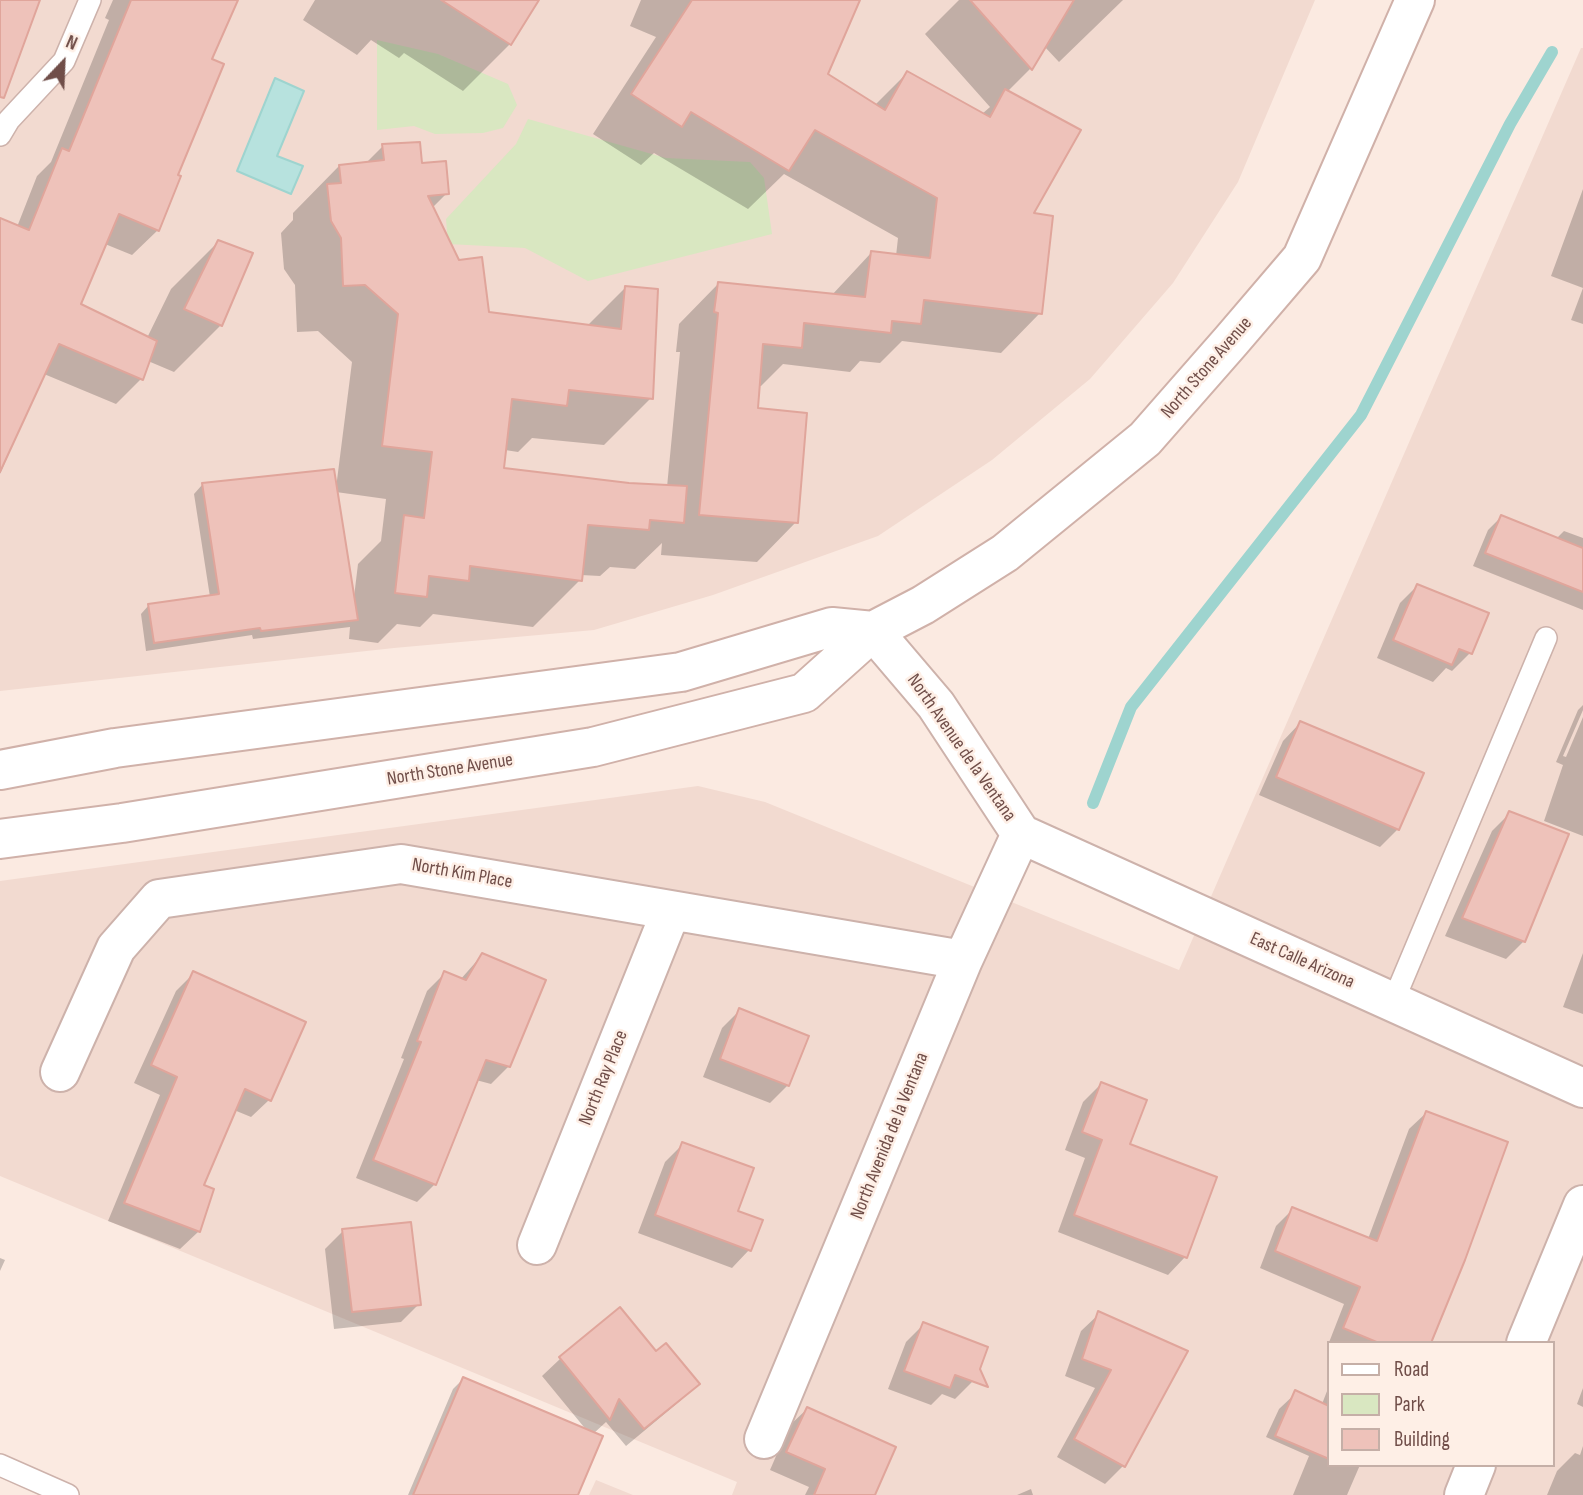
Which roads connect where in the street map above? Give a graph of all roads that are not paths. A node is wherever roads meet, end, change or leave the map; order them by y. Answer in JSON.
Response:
{"nodes":[{"id":1,"x":90,"y":0,"type":"edge"},
{"id":2,"x":1415,"y":0,"type":"edge"},
{"id":3,"x":0,"y":135,"type":"edge"},
{"id":4,"x":873,"y":631,"type":"junction"},
{"id":5,"x":1546,"y":638,"type":"dead end"},
{"id":6,"x":0,"y":770,"type":"edge"},
{"id":7,"x":1021,"y":834,"type":"junction"},
{"id":8,"x":0,"y":839,"type":"edge"},
{"id":9,"x":671,"y":911,"type":"junction"},
{"id":10,"x":963,"y":960,"type":"junction"},
{"id":11,"x":1394,"y":1002,"type":"junction"},
{"id":12,"x":60,"y":1072,"type":"dead end"},
{"id":13,"x":1583,"y":1088,"type":"edge"},
{"id":14,"x":1583,"y":1205,"type":"edge"},
{"id":15,"x":537,"y":1245,"type":"dead end"},
{"id":16,"x":1527,"y":1341,"type":"edge"},
{"id":17,"x":764,"y":1440,"type":"dead end"},
{"id":18,"x":0,"y":1465,"type":"edge"},
{"id":19,"x":1475,"y":1467,"type":"edge"},
{"id":20,"x":68,"y":1495,"type":"edge"},
{"id":21,"x":1464,"y":1495,"type":"edge"}],
"edges":[{"from":1,"to":3,"type":"lane"},
{"from":2,"to":4,"type":"street","name":"North Stone Avenue"},
{"from":4,"to":6,"type":"street"},
{"from":4,"to":7,"type":"street","name":"North Avenue de la Ventana"},
{"from":4,"to":8,"type":"street","name":"North Stone Avenue"},
{"from":5,"to":11,"type":"lane"},
{"from":7,"to":10,"type":"street","name":"North Avenida de la Ventana"},
{"from":7,"to":11,"type":"street","name":"East Calle Arizona"},
{"from":9,"to":10,"type":"street","name":"North Kim Place"},
{"from":9,"to":12,"type":"street","name":"North Kim Place"},
{"from":9,"to":15,"type":"street","name":"North Ray Place"},
{"from":10,"to":17,"type":"street","name":"North Avenida de la Ventana"},
{"from":11,"to":13,"type":"street","name":"East Calle Arizona"},
{"from":14,"to":16,"type":"street"},
{"from":18,"to":20,"type":"lane"},
{"from":19,"to":21,"type":"street"}]}
